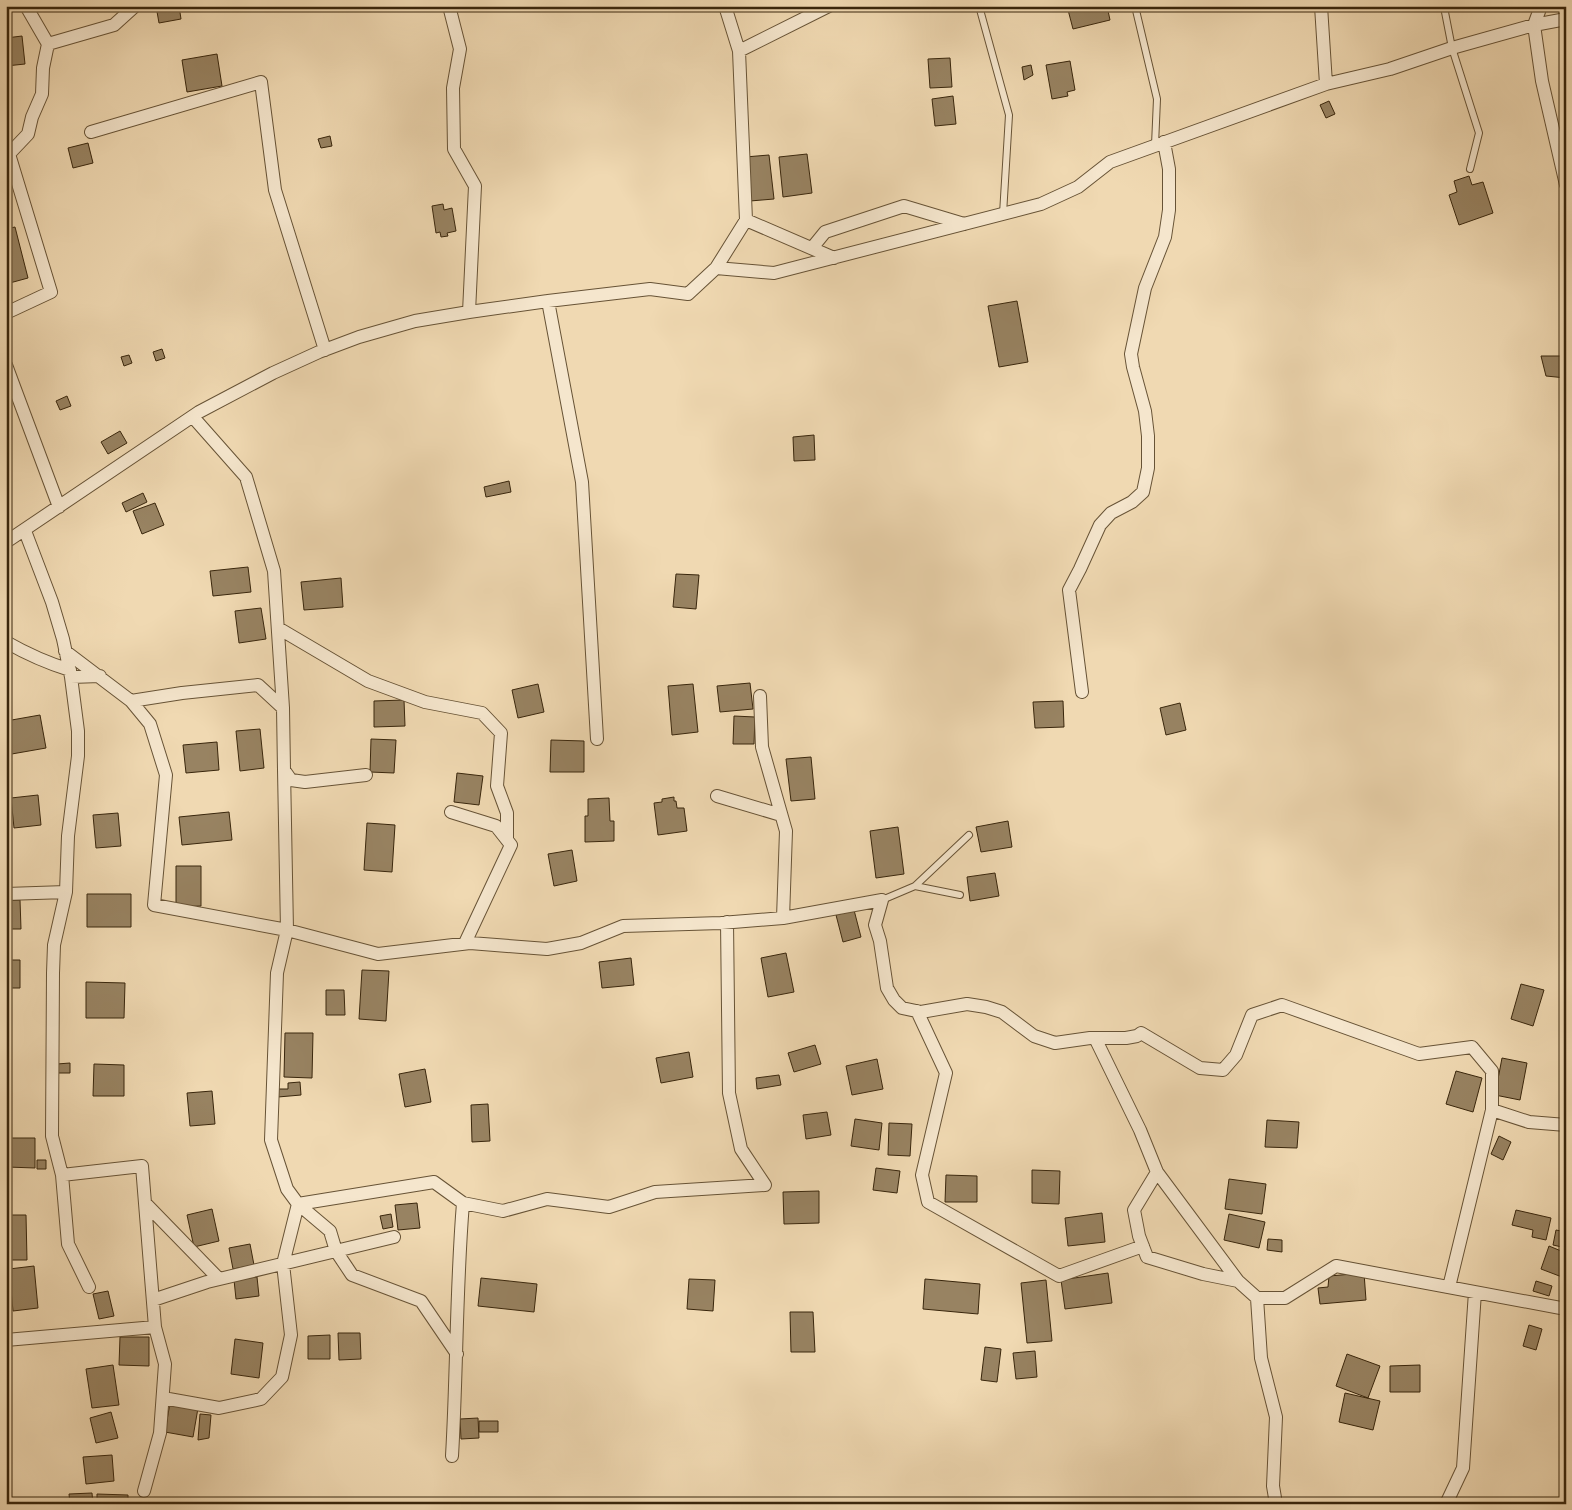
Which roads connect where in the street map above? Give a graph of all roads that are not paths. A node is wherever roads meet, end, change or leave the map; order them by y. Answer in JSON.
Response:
{"nodes":[{"id":1,"x":26,"y":6,"type":"edge"},
{"id":2,"x":135,"y":6,"type":"edge"},
{"id":3,"x":449,"y":6,"type":"edge"},
{"id":4,"x":725,"y":6,"type":"edge"},
{"id":5,"x":829,"y":6,"type":"edge"},
{"id":6,"x":979,"y":6,"type":"edge"},
{"id":7,"x":1135,"y":6,"type":"edge"},
{"id":8,"x":1321,"y":6,"type":"edge"},
{"id":9,"x":1541,"y":6,"type":"edge"},
{"id":10,"x":1444,"y":7,"type":"edge"},
{"id":11,"x":1566,"y":19,"type":"edge"},
{"id":12,"x":1534,"y":25,"type":"junction"},
{"id":13,"x":48,"y":44,"type":"junction"},
{"id":14,"x":1452,"y":48,"type":"junction"},
{"id":15,"x":739,"y":51,"type":"junction"},
{"id":16,"x":1326,"y":84,"type":"junction"},
{"id":17,"x":91,"y":132,"type":"dead end"},
{"id":18,"x":1159,"y":144,"type":"junction"},
{"id":19,"x":8,"y":154,"type":"edge"},
{"id":20,"x":1470,"y":169,"type":"dead end"},
{"id":21,"x":1566,"y":185,"type":"edge"},
{"id":22,"x":1003,"y":214,"type":"junction"},
{"id":23,"x":746,"y":220,"type":"junction"},
{"id":24,"x":964,"y":224,"type":"junction"},
{"id":25,"x":812,"y":248,"type":"junction"},
{"id":26,"x":834,"y":258,"type":"junction"},
{"id":27,"x":716,"y":268,"type":"junction"},
{"id":28,"x":548,"y":300,"type":"junction"},
{"id":29,"x":469,"y":312,"type":"junction"},
{"id":30,"x":6,"y":313,"type":"edge"},
{"id":31,"x":325,"y":350,"type":"junction"},
{"id":32,"x":6,"y":365,"type":"edge"},
{"id":33,"x":193,"y":417,"type":"junction"},
{"id":34,"x":59,"y":507,"type":"junction"},
{"id":35,"x":24,"y":531,"type":"junction"},
{"id":36,"x":6,"y":542,"type":"edge"},
{"id":37,"x":278,"y":628,"type":"junction"},
{"id":38,"x":6,"y":642,"type":"edge"},
{"id":39,"x":65,"y":651,"type":"junction"},
{"id":40,"x":70,"y":674,"type":"junction"},
{"id":41,"x":100,"y":676,"type":"junction"},
{"id":42,"x":1082,"y":692,"type":"dead end"},
{"id":43,"x":760,"y":696,"type":"dead end"},
{"id":44,"x":132,"y":701,"type":"junction"},
{"id":45,"x":283,"y":708,"type":"junction"},
{"id":46,"x":597,"y":739,"type":"dead end"},
{"id":47,"x":284,"y":770,"type":"junction"},
{"id":48,"x":366,"y":775,"type":"dead end"},
{"id":49,"x":717,"y":796,"type":"dead end"},
{"id":50,"x":451,"y":812,"type":"dead end"},
{"id":51,"x":781,"y":815,"type":"junction"},
{"id":52,"x":969,"y":835,"type":"dead end"},
{"id":53,"x":507,"y":840,"type":"junction"},
{"id":54,"x":916,"y":886,"type":"junction"},
{"id":55,"x":66,"y":892,"type":"junction"},
{"id":56,"x":6,"y":894,"type":"edge"},
{"id":57,"x":960,"y":895,"type":"dead end"},
{"id":58,"x":882,"y":900,"type":"junction"},
{"id":59,"x":783,"y":918,"type":"junction"},
{"id":60,"x":727,"y":922,"type":"junction"},
{"id":61,"x":287,"y":930,"type":"junction"},
{"id":62,"x":465,"y":943,"type":"junction"},
{"id":63,"x":917,"y":1011,"type":"junction"},
{"id":64,"x":1095,"y":1038,"type":"junction"},
{"id":65,"x":1492,"y":1110,"type":"junction"},
{"id":66,"x":1566,"y":1125,"type":"edge"},
{"id":67,"x":1157,"y":1172,"type":"junction"},
{"id":68,"x":62,"y":1175,"type":"junction"},
{"id":69,"x":463,"y":1203,"type":"junction"},
{"id":70,"x":146,"y":1204,"type":"junction"},
{"id":71,"x":298,"y":1204,"type":"junction"},
{"id":72,"x":394,"y":1237,"type":"dead end"},
{"id":73,"x":1143,"y":1246,"type":"junction"},
{"id":74,"x":336,"y":1251,"type":"junction"},
{"id":75,"x":283,"y":1264,"type":"junction"},
{"id":76,"x":219,"y":1279,"type":"junction"},
{"id":77,"x":1238,"y":1281,"type":"junction"},
{"id":78,"x":88,"y":1287,"type":"dead end"},
{"id":79,"x":1449,"y":1288,"type":"junction"},
{"id":80,"x":1475,"y":1292,"type":"junction"},
{"id":81,"x":1257,"y":1298,"type":"junction"},
{"id":82,"x":153,"y":1300,"type":"junction"},
{"id":83,"x":1566,"y":1310,"type":"edge"},
{"id":84,"x":155,"y":1327,"type":"junction"},
{"id":85,"x":6,"y":1340,"type":"edge"},
{"id":86,"x":457,"y":1354,"type":"junction"},
{"id":87,"x":163,"y":1398,"type":"junction"},
{"id":88,"x":452,"y":1456,"type":"dead end"},
{"id":89,"x":144,"y":1491,"type":"dead end"},
{"id":90,"x":1276,"y":1504,"type":"edge"},
{"id":91,"x":1446,"y":1504,"type":"edge"}],
"edges":[{"from":1,"to":13,"type":"street"},
{"from":2,"to":13,"type":"street"},
{"from":3,"to":29,"type":"street"},
{"from":4,"to":15,"type":"street"},
{"from":5,"to":15,"type":"street"},
{"from":6,"to":22,"type":"lane"},
{"from":7,"to":18,"type":"lane"},
{"from":8,"to":16,"type":"street"},
{"from":9,"to":12,"type":"street"},
{"from":10,"to":14,"type":"lane"},
{"from":11,"to":12,"type":"street"},
{"from":12,"to":14,"type":"street"},
{"from":12,"to":21,"type":"street"},
{"from":13,"to":19,"type":"street"},
{"from":14,"to":16,"type":"street"},
{"from":14,"to":20,"type":"lane"},
{"from":15,"to":23,"type":"street"},
{"from":16,"to":18,"type":"street"},
{"from":17,"to":31,"type":"street"},
{"from":18,"to":22,"type":"street"},
{"from":18,"to":42,"type":"street"},
{"from":19,"to":30,"type":"street"},
{"from":22,"to":24,"type":"street"},
{"from":23,"to":25,"type":"street"},
{"from":23,"to":27,"type":"street"},
{"from":24,"to":25,"type":"street"},
{"from":24,"to":26,"type":"street"},
{"from":25,"to":26,"type":"street"},
{"from":26,"to":27,"type":"street"},
{"from":27,"to":28,"type":"street"},
{"from":28,"to":29,"type":"street"},
{"from":28,"to":46,"type":"street"},
{"from":29,"to":31,"type":"street"},
{"from":31,"to":33,"type":"street"},
{"from":32,"to":34,"type":"street"},
{"from":33,"to":34,"type":"street"},
{"from":33,"to":37,"type":"street"},
{"from":34,"to":35,"type":"street"},
{"from":35,"to":36,"type":"street"},
{"from":35,"to":39,"type":"street"},
{"from":37,"to":45,"type":"street"},
{"from":37,"to":53,"type":"street"},
{"from":38,"to":40,"type":"street"},
{"from":39,"to":40,"type":"street"},
{"from":39,"to":41,"type":"street"},
{"from":40,"to":41,"type":"street"},
{"from":40,"to":55,"type":"street"},
{"from":41,"to":44,"type":"street"},
{"from":43,"to":51,"type":"street"},
{"from":44,"to":45,"type":"street"},
{"from":44,"to":61,"type":"street"},
{"from":45,"to":47,"type":"street"},
{"from":47,"to":48,"type":"street"},
{"from":47,"to":61,"type":"street"},
{"from":49,"to":51,"type":"street"},
{"from":50,"to":53,"type":"street"},
{"from":51,"to":59,"type":"street"},
{"from":52,"to":54,"type":"lane"},
{"from":53,"to":62,"type":"street"},
{"from":54,"to":57,"type":"lane"},
{"from":54,"to":58,"type":"lane"},
{"from":55,"to":56,"type":"street"},
{"from":55,"to":68,"type":"street"},
{"from":58,"to":59,"type":"street"},
{"from":58,"to":63,"type":"street"},
{"from":59,"to":60,"type":"street"},
{"from":60,"to":62,"type":"street"},
{"from":60,"to":69,"type":"street"},
{"from":61,"to":62,"type":"street"},
{"from":61,"to":71,"type":"street"},
{"from":63,"to":64,"type":"street"},
{"from":63,"to":73,"type":"street"},
{"from":64,"to":65,"type":"street"},
{"from":64,"to":67,"type":"street"},
{"from":65,"to":66,"type":"street"},
{"from":65,"to":79,"type":"street"},
{"from":67,"to":73,"type":"street"},
{"from":67,"to":77,"type":"street"},
{"from":68,"to":70,"type":"street"},
{"from":68,"to":78,"type":"street"},
{"from":69,"to":71,"type":"street"},
{"from":69,"to":86,"type":"street"},
{"from":70,"to":76,"type":"street"},
{"from":70,"to":82,"type":"street"},
{"from":71,"to":74,"type":"street"},
{"from":71,"to":75,"type":"street"},
{"from":72,"to":74,"type":"street"},
{"from":73,"to":77,"type":"street"},
{"from":74,"to":75,"type":"street"},
{"from":74,"to":86,"type":"street"},
{"from":75,"to":76,"type":"street"},
{"from":75,"to":87,"type":"street"},
{"from":76,"to":82,"type":"street"},
{"from":77,"to":81,"type":"street"},
{"from":79,"to":80,"type":"street"},
{"from":79,"to":81,"type":"street"},
{"from":80,"to":83,"type":"street"},
{"from":80,"to":91,"type":"street"},
{"from":81,"to":90,"type":"street"},
{"from":82,"to":84,"type":"street"},
{"from":84,"to":85,"type":"street"},
{"from":84,"to":87,"type":"street"},
{"from":86,"to":88,"type":"street"},
{"from":87,"to":89,"type":"street"}]}
